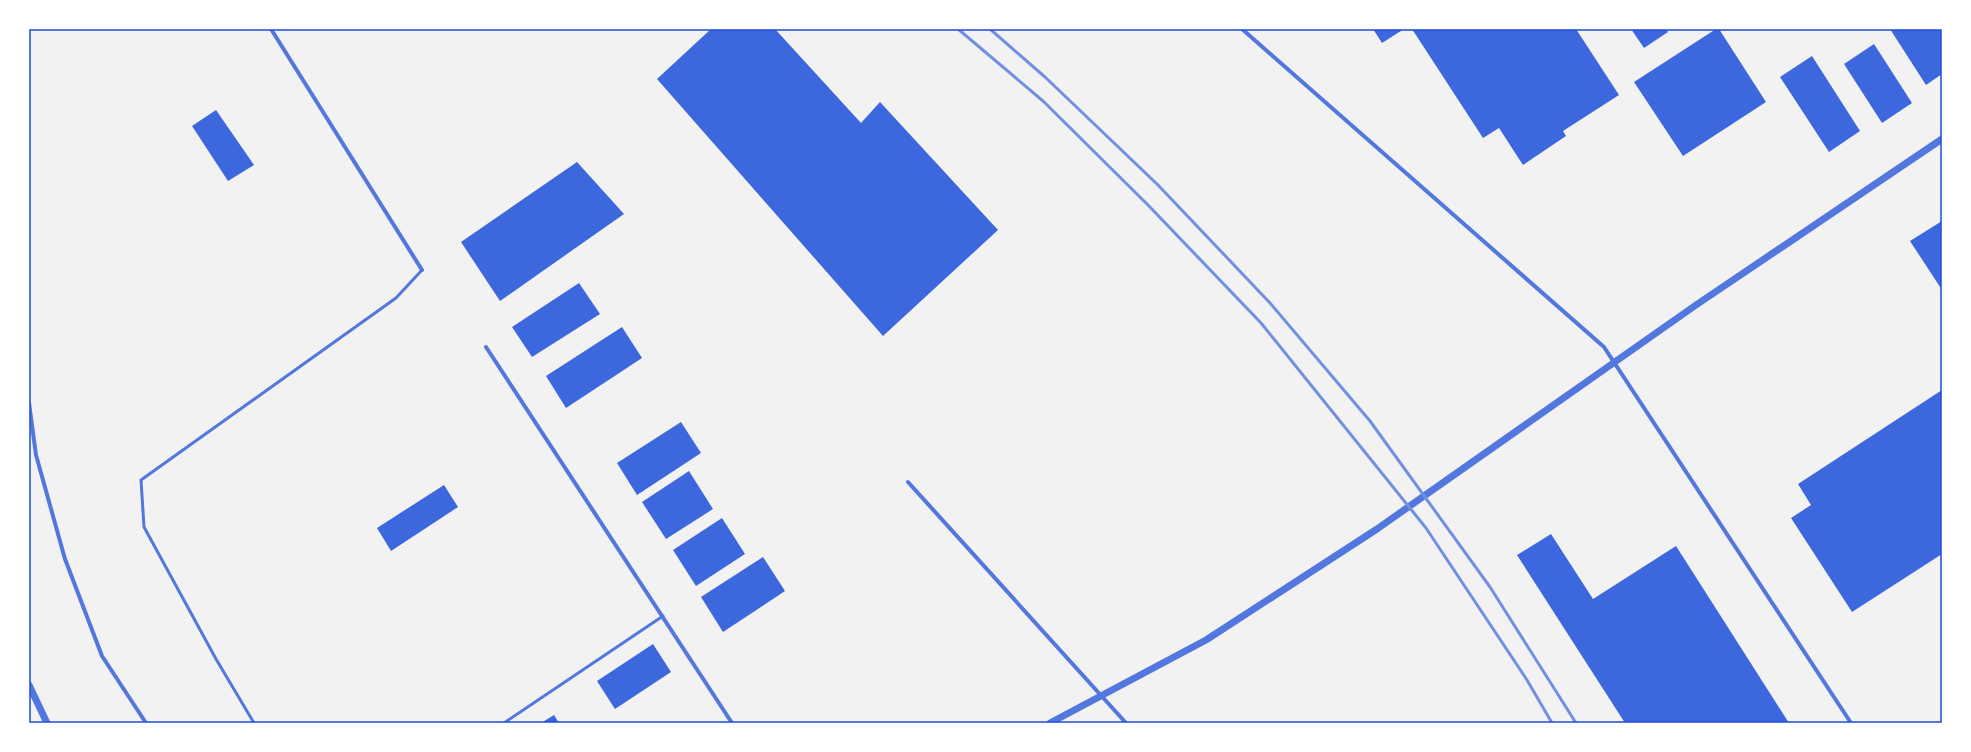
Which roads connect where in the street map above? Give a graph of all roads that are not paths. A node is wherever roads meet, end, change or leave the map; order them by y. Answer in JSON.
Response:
{"nodes":[{"id":1,"x":271,"y":29,"type":"edge"},
{"id":2,"x":1243,"y":29,"type":"edge"},
{"id":3,"x":1942,"y":139,"type":"edge"},
{"id":4,"x":422,"y":270,"type":"joint"},
{"id":5,"x":486,"y":347,"type":"dead end"},
{"id":6,"x":29,"y":402,"type":"edge"},
{"id":7,"x":908,"y":482,"type":"dead end"},
{"id":8,"x":663,"y":616,"type":"junction"},
{"id":9,"x":29,"y":685,"type":"edge"},
{"id":10,"x":47,"y":723,"type":"edge"},
{"id":11,"x":146,"y":723,"type":"edge"},
{"id":12,"x":254,"y":723,"type":"edge"},
{"id":13,"x":504,"y":723,"type":"edge"},
{"id":14,"x":732,"y":723,"type":"edge"},
{"id":15,"x":1050,"y":723,"type":"edge"},
{"id":16,"x":1126,"y":723,"type":"edge"},
{"id":17,"x":1852,"y":723,"type":"edge"}],
"edges":[{"from":1,"to":4,"type":"street"},
{"from":2,"to":17,"type":"street"},
{"from":3,"to":15,"type":"street"},
{"from":4,"to":12,"type":"lane"},
{"from":5,"to":8,"type":"street"},
{"from":6,"to":11,"type":"street"},
{"from":7,"to":16,"type":"street"},
{"from":8,"to":13,"type":"lane"},
{"from":8,"to":14,"type":"street"},
{"from":9,"to":10,"type":"street"}]}
